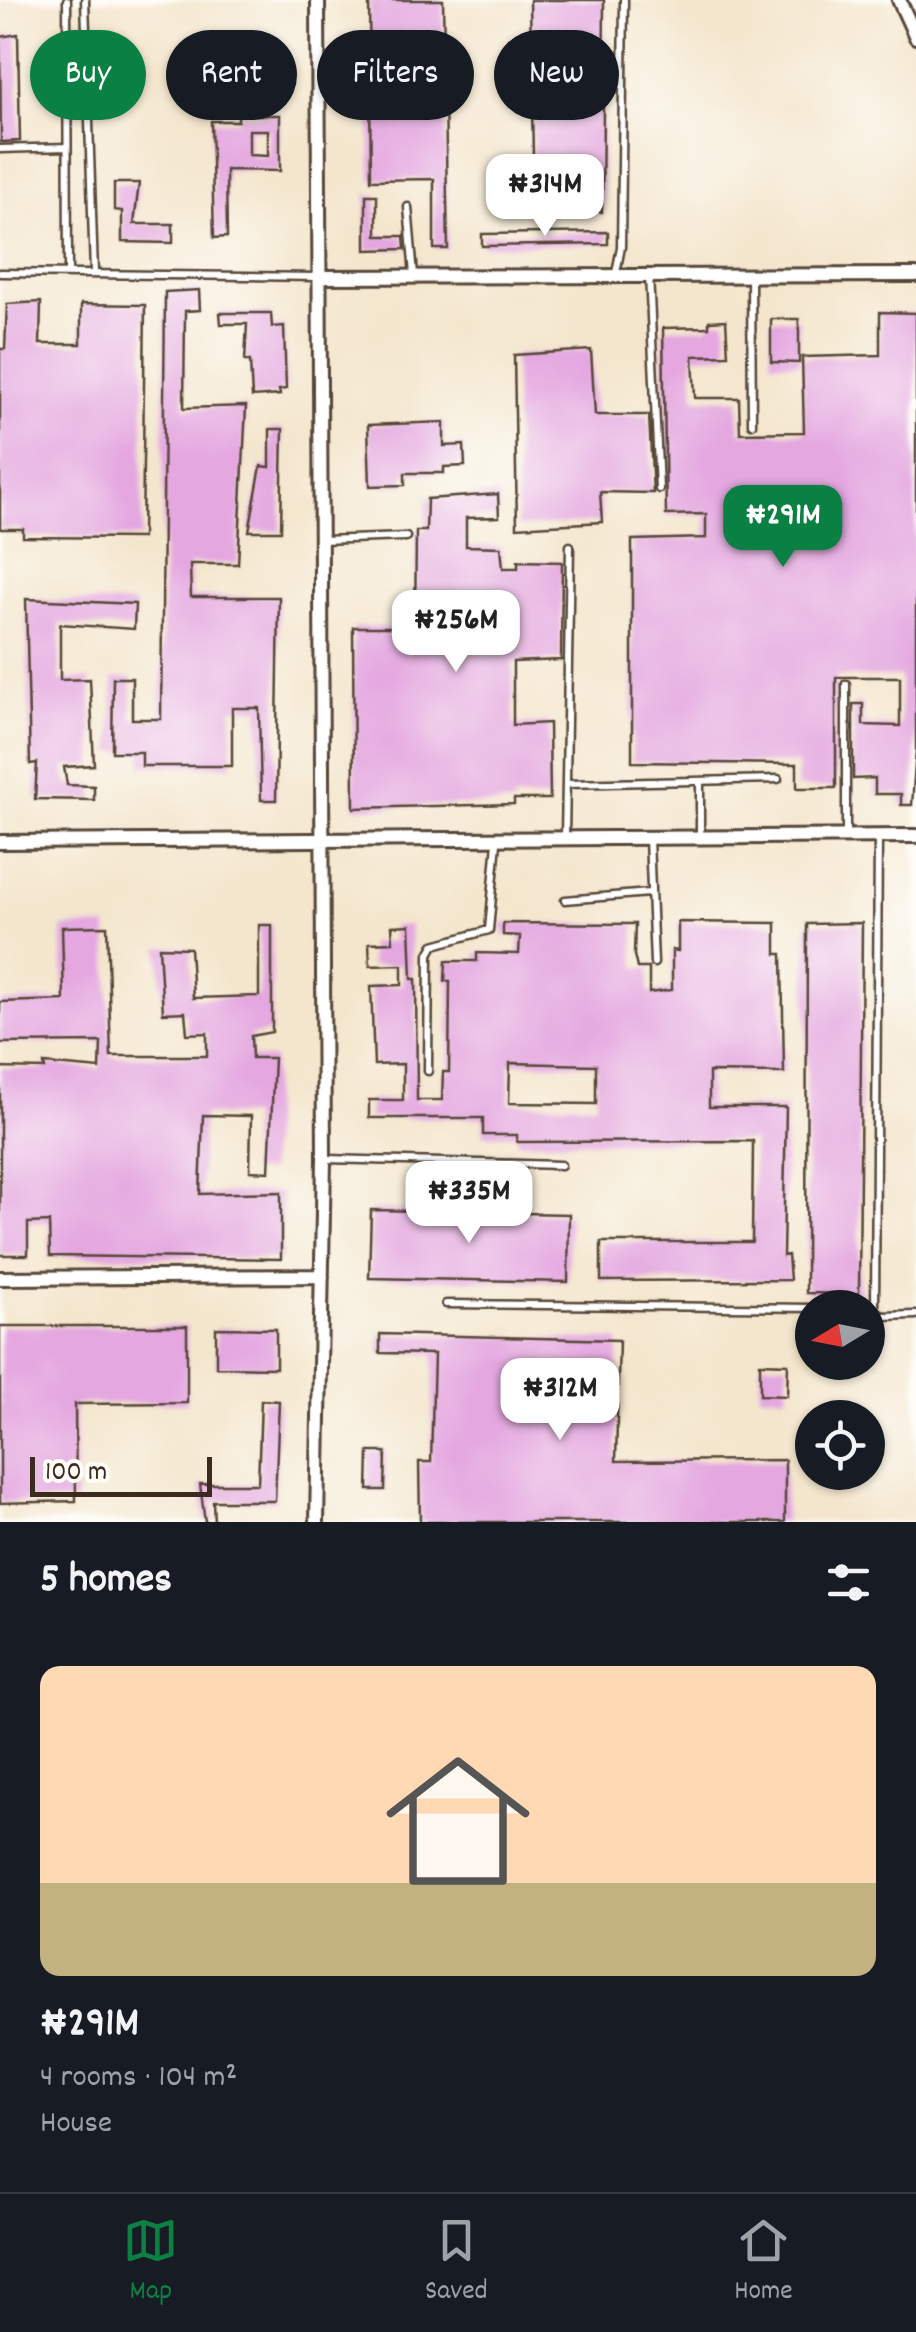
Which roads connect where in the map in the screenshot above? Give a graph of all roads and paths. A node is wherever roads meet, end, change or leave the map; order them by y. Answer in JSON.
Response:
{"nodes":[{"id":1,"x":68,"y":0,"type":"edge"},
{"id":2,"x":85,"y":0,"type":"edge"},
{"id":3,"x":318,"y":0,"type":"edge"},
{"id":4,"x":624,"y":0,"type":"edge"},
{"id":5,"x":899,"y":0,"type":"edge"},
{"id":6,"x":916,"y":38,"type":"edge"},
{"id":7,"x":67,"y":147,"type":"junction"},
{"id":8,"x":0,"y":148,"type":"edge"},
{"id":9,"x":408,"y":207,"type":"dead end"},
{"id":10,"x":68,"y":272,"type":"junction"},
{"id":11,"x":0,"y":273,"type":"edge"},
{"id":12,"x":94,"y":273,"type":"junction"},
{"id":13,"x":616,"y":273,"type":"junction"},
{"id":14,"x":648,"y":273,"type":"junction"},
{"id":15,"x":414,"y":275,"type":"junction"},
{"id":16,"x":750,"y":275,"type":"junction"},
{"id":17,"x":916,"y":275,"type":"edge"},
{"id":18,"x":319,"y":277,"type":"junction"},
{"id":19,"x":752,"y":424,"type":"dead end"},
{"id":20,"x":660,"y":490,"type":"dead end"},
{"id":21,"x":406,"y":537,"type":"dead end"},
{"id":22,"x":320,"y":540,"type":"junction"},
{"id":23,"x":570,"y":546,"type":"dead end"},
{"id":24,"x":846,"y":684,"type":"dead end"},
{"id":25,"x":778,"y":779,"type":"dead end"},
{"id":26,"x":700,"y":781,"type":"junction"},
{"id":27,"x":568,"y":784,"type":"junction"},
{"id":28,"x":878,"y":834,"type":"junction"},
{"id":29,"x":846,"y":835,"type":"junction"},
{"id":30,"x":916,"y":836,"type":"edge"},
{"id":31,"x":700,"y":837,"type":"junction"},
{"id":32,"x":649,"y":838,"type":"junction"},
{"id":33,"x":321,"y":839,"type":"junction"},
{"id":34,"x":565,"y":840,"type":"junction"},
{"id":35,"x":0,"y":842,"type":"edge"},
{"id":36,"x":497,"y":842,"type":"junction"},
{"id":37,"x":649,"y":893,"type":"junction"},
{"id":38,"x":565,"y":900,"type":"dead end"},
{"id":39,"x":654,"y":963,"type":"dead end"},
{"id":40,"x":428,"y":1071,"type":"dead end"},
{"id":41,"x":324,"y":1160,"type":"junction"},
{"id":42,"x":561,"y":1165,"type":"dead end"},
{"id":43,"x":322,"y":1276,"type":"junction"},
{"id":44,"x":0,"y":1278,"type":"edge"},
{"id":45,"x":871,"y":1290,"type":"edge"},
{"id":46,"x":446,"y":1304,"type":"dead end"},
{"id":47,"x":795,"y":1308,"type":"edge"},
{"id":48,"x":885,"y":1316,"type":"edge"},
{"id":49,"x":916,"y":1316,"type":"edge"},
{"id":50,"x":316,"y":1522,"type":"edge"}],
"edges":[{"from":1,"to":7,"type":"lane"},
{"from":2,"to":12,"type":"lane"},
{"from":3,"to":18,"type":"street"},
{"from":4,"to":13,"type":"lane"},
{"from":5,"to":6,"type":"street"},
{"from":7,"to":8,"type":"lane"},
{"from":7,"to":10,"type":"lane"},
{"from":9,"to":15,"type":"lane"},
{"from":10,"to":11,"type":"lane"},
{"from":10,"to":12,"type":"lane"},
{"from":12,"to":18,"type":"lane"},
{"from":13,"to":14,"type":"street"},
{"from":13,"to":15,"type":"street"},
{"from":14,"to":16,"type":"street"},
{"from":14,"to":20,"type":"lane"},
{"from":15,"to":18,"type":"street"},
{"from":16,"to":17,"type":"street"},
{"from":16,"to":19,"type":"lane"},
{"from":18,"to":22,"type":"street"},
{"from":21,"to":22,"type":"lane"},
{"from":22,"to":33,"type":"street"},
{"from":23,"to":27,"type":"lane"},
{"from":24,"to":29,"type":"lane"},
{"from":25,"to":26,"type":"lane"},
{"from":26,"to":27,"type":"lane"},
{"from":26,"to":31,"type":"lane"},
{"from":27,"to":34,"type":"lane"},
{"from":28,"to":29,"type":"street"},
{"from":28,"to":30,"type":"street"},
{"from":28,"to":45,"type":"lane"},
{"from":29,"to":31,"type":"street"},
{"from":31,"to":32,"type":"street"},
{"from":32,"to":34,"type":"street"},
{"from":32,"to":37,"type":"lane"},
{"from":33,"to":35,"type":"street"},
{"from":33,"to":36,"type":"street"},
{"from":33,"to":41,"type":"street"},
{"from":34,"to":36,"type":"street"},
{"from":36,"to":40,"type":"lane"},
{"from":37,"to":38,"type":"lane"},
{"from":37,"to":39,"type":"lane"},
{"from":41,"to":42,"type":"lane"},
{"from":41,"to":43,"type":"street"},
{"from":43,"to":44,"type":"street"},
{"from":43,"to":50,"type":"street"},
{"from":46,"to":47,"type":"lane"},
{"from":48,"to":49,"type":"lane"}]}
